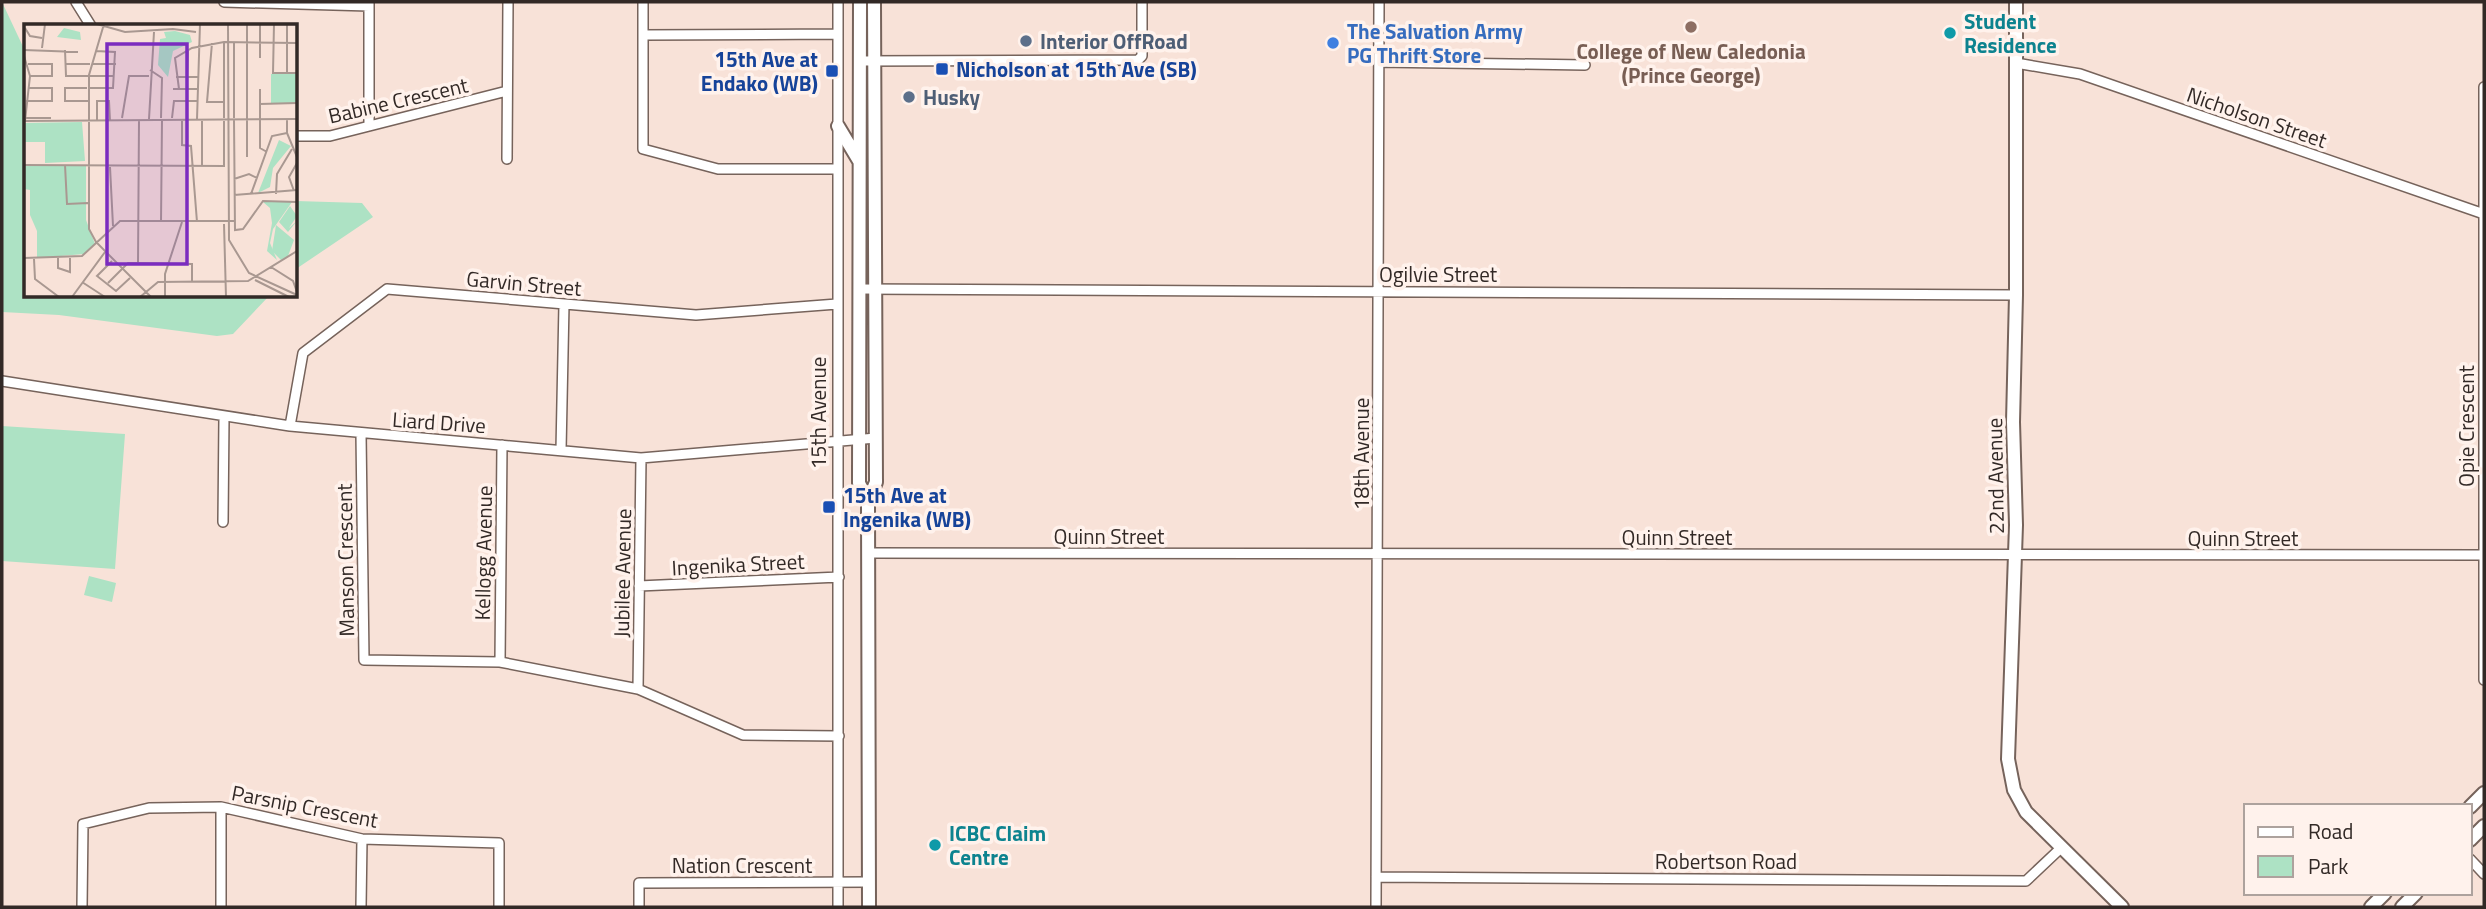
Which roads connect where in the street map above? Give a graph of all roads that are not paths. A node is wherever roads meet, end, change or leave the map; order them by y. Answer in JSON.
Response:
{"nodes":[{"id":1,"x":76,"y":2,"type":"edge"},
{"id":2,"x":224,"y":2,"type":"edge"},
{"id":3,"x":508,"y":2,"type":"edge"},
{"id":4,"x":643,"y":2,"type":"edge"},
{"id":5,"x":838,"y":2,"type":"edge"},
{"id":6,"x":860,"y":2,"type":"edge"},
{"id":7,"x":874,"y":2,"type":"edge"},
{"id":8,"x":1142,"y":2,"type":"edge"},
{"id":9,"x":1380,"y":2,"type":"edge"},
{"id":10,"x":2017,"y":2,"type":"edge"},
{"id":11,"x":369,"y":4,"type":"edge"},
{"id":12,"x":90,"y":24,"type":"edge"},
{"id":13,"x":838,"y":34,"type":"junction"},
{"id":14,"x":643,"y":35,"type":"junction"},
{"id":15,"x":860,"y":61,"type":"junction"},
{"id":16,"x":875,"y":61,"type":"junction"},
{"id":17,"x":1380,"y":62,"type":"junction"},
{"id":18,"x":2017,"y":63,"type":"junction"},
{"id":19,"x":1585,"y":65,"type":"dead end"},
{"id":20,"x":2484,"y":87,"type":"edge"},
{"id":21,"x":507,"y":91,"type":"junction"},
{"id":22,"x":369,"y":126,"type":"junction"},
{"id":23,"x":838,"y":126,"type":"junction"},
{"id":24,"x":298,"y":136,"type":"edge"},
{"id":25,"x":508,"y":159,"type":"dead end"},
{"id":26,"x":859,"y":162,"type":"junction"},
{"id":27,"x":838,"y":169,"type":"junction"},
{"id":28,"x":2484,"y":214,"type":"edge"},
{"id":29,"x":859,"y":289,"type":"junction"},
{"id":30,"x":876,"y":289,"type":"junction"},
{"id":31,"x":1378,"y":291,"type":"junction"},
{"id":32,"x":2016,"y":295,"type":"junction"},
{"id":33,"x":564,"y":304,"type":"junction"},
{"id":34,"x":838,"y":304,"type":"junction"},
{"id":35,"x":2,"y":381,"type":"edge"},
{"id":36,"x":224,"y":417,"type":"junction"},
{"id":37,"x":290,"y":426,"type":"junction"},
{"id":38,"x":361,"y":433,"type":"junction"},
{"id":39,"x":876,"y":438,"type":"junction"},
{"id":40,"x":859,"y":439,"type":"junction"},
{"id":41,"x":837,"y":441,"type":"junction"},
{"id":42,"x":502,"y":445,"type":"junction"},
{"id":43,"x":561,"y":450,"type":"junction"},
{"id":44,"x":641,"y":458,"type":"junction"},
{"id":45,"x":868,"y":502,"type":"junction"},
{"id":46,"x":223,"y":522,"type":"dead end"},
{"id":47,"x":870,"y":553,"type":"junction"},
{"id":48,"x":1377,"y":554,"type":"junction"},
{"id":49,"x":2483,"y":555,"type":"edge"},
{"id":50,"x":2015,"y":556,"type":"junction"},
{"id":51,"x":839,"y":577,"type":"junction"},
{"id":52,"x":639,"y":586,"type":"junction"},
{"id":53,"x":500,"y":662,"type":"junction"},
{"id":54,"x":2484,"y":680,"type":"edge"},
{"id":55,"x":638,"y":690,"type":"junction"},
{"id":56,"x":839,"y":736,"type":"junction"},
{"id":57,"x":221,"y":807,"type":"junction"},
{"id":58,"x":362,"y":839,"type":"junction"},
{"id":59,"x":2062,"y":847,"type":"junction"},
{"id":60,"x":2472,"y":861,"type":"edge"},
{"id":61,"x":2484,"y":874,"type":"edge"},
{"id":62,"x":1376,"y":877,"type":"junction"},
{"id":63,"x":838,"y":881,"type":"junction"},
{"id":64,"x":869,"y":881,"type":"junction"},
{"id":65,"x":82,"y":907,"type":"edge"},
{"id":66,"x":221,"y":907,"type":"edge"},
{"id":67,"x":361,"y":907,"type":"edge"},
{"id":68,"x":499,"y":907,"type":"edge"},
{"id":69,"x":639,"y":907,"type":"edge"},
{"id":70,"x":838,"y":907,"type":"edge"},
{"id":71,"x":869,"y":907,"type":"edge"},
{"id":72,"x":1376,"y":907,"type":"edge"},
{"id":73,"x":2122,"y":907,"type":"edge"}],
"edges":[{"from":1,"to":12,"type":"street"},
{"from":2,"to":11,"type":"street"},
{"from":3,"to":21,"type":"street"},
{"from":4,"to":14,"type":"street"},
{"from":5,"to":13,"type":"street","name":"15th Avenue"},
{"from":6,"to":15,"type":"main road","name":"15th Avenue"},
{"from":7,"to":16,"type":"main road","name":"15th Avenue"},
{"from":8,"to":16,"type":"street"},
{"from":9,"to":17,"type":"street","name":"18th Avenue"},
{"from":10,"to":18,"type":"main road","name":"22nd Avenue"},
{"from":11,"to":22,"type":"street"},
{"from":13,"to":14,"type":"street"},
{"from":13,"to":23,"type":"street","name":"15th Avenue"},
{"from":14,"to":27,"type":"street"},
{"from":15,"to":16,"type":"street"},
{"from":15,"to":26,"type":"main road","name":"15th Avenue"},
{"from":16,"to":30,"type":"main road","name":"15th Avenue"},
{"from":17,"to":19,"type":"street"},
{"from":17,"to":31,"type":"street","name":"18th Avenue"},
{"from":18,"to":28,"type":"street","name":"Nicholson Street"},
{"from":18,"to":32,"type":"main road","name":"22nd Avenue"},
{"from":20,"to":28,"type":"street","name":"Opie Crescent"},
{"from":21,"to":22,"type":"street","name":"Babine Crescent"},
{"from":21,"to":25,"type":"street"},
{"from":22,"to":24,"type":"street","name":"Babine Crescent"},
{"from":23,"to":26,"type":"main road"},
{"from":23,"to":27,"type":"street","name":"15th Avenue"},
{"from":26,"to":29,"type":"main road","name":"15th Avenue"},
{"from":27,"to":34,"type":"street","name":"15th Avenue"},
{"from":28,"to":49,"type":"street","name":"Opie Crescent"},
{"from":29,"to":30,"type":"street","name":"Ogilvie Street"},
{"from":29,"to":40,"type":"main road","name":"15th Avenue"},
{"from":30,"to":31,"type":"street","name":"Ogilvie Street"},
{"from":30,"to":39,"type":"main road","name":"15th Avenue"},
{"from":31,"to":32,"type":"street","name":"Ogilvie Street"},
{"from":31,"to":48,"type":"street","name":"18th Avenue"},
{"from":32,"to":50,"type":"main road","name":"22nd Avenue"},
{"from":33,"to":34,"type":"street","name":"Garvin Street"},
{"from":33,"to":37,"type":"street","name":"Garvin Street"},
{"from":33,"to":43,"type":"street"},
{"from":34,"to":41,"type":"street","name":"15th Avenue"},
{"from":35,"to":36,"type":"street","name":"Liard Drive"},
{"from":36,"to":37,"type":"street","name":"Liard Drive"},
{"from":36,"to":46,"type":"street"},
{"from":37,"to":38,"type":"street","name":"Liard Drive"},
{"from":38,"to":42,"type":"street","name":"Liard Drive"},
{"from":38,"to":53,"type":"street","name":"Manson Crescent"},
{"from":39,"to":40,"type":"street","name":"Liard Drive"},
{"from":39,"to":45,"type":"main road","name":"15th Avenue"},
{"from":40,"to":41,"type":"street","name":"Liard Drive"},
{"from":40,"to":45,"type":"main road","name":"15th Avenue"},
{"from":41,"to":44,"type":"street","name":"Liard Drive"},
{"from":41,"to":51,"type":"street","name":"15th Avenue"},
{"from":42,"to":43,"type":"street","name":"Liard Drive"},
{"from":42,"to":53,"type":"street","name":"Kellogg Avenue"},
{"from":43,"to":44,"type":"street","name":"Liard Drive"},
{"from":44,"to":52,"type":"street","name":"Jubilee Avenue"},
{"from":45,"to":47,"type":"main road","name":"15th Avenue"},
{"from":47,"to":48,"type":"street","name":"Quinn Street"},
{"from":47,"to":64,"type":"main road","name":"15th Avenue"},
{"from":48,"to":50,"type":"street","name":"Quinn Street"},
{"from":48,"to":62,"type":"street","name":"18th Avenue"},
{"from":49,"to":50,"type":"street","name":"Quinn Street"},
{"from":49,"to":54,"type":"street","name":"Opie Crescent"},
{"from":50,"to":59,"type":"main road","name":"22nd Avenue"},
{"from":51,"to":52,"type":"street","name":"Ingenika Street"},
{"from":51,"to":56,"type":"street","name":"15th Avenue"},
{"from":52,"to":55,"type":"street","name":"Jubilee Avenue"},
{"from":53,"to":55,"type":"street","name":"Manson Crescent"},
{"from":55,"to":56,"type":"street","name":"Manson Crescent"},
{"from":56,"to":63,"type":"street","name":"15th Avenue"},
{"from":57,"to":58,"type":"street","name":"Parsnip Crescent"},
{"from":57,"to":65,"type":"street","name":"Parsnip Crescent"},
{"from":57,"to":66,"type":"street"},
{"from":58,"to":67,"type":"street"},
{"from":58,"to":68,"type":"street","name":"Parsnip Crescent"},
{"from":59,"to":62,"type":"street","name":"Robertson Road"},
{"from":59,"to":73,"type":"main road","name":"22nd Avenue"},
{"from":60,"to":61,"type":"street"},
{"from":62,"to":72,"type":"street","name":"18th Avenue"},
{"from":63,"to":64,"type":"street","name":"Nation Crescent"},
{"from":63,"to":69,"type":"street","name":"Nation Crescent"},
{"from":63,"to":70,"type":"street","name":"15th Avenue"},
{"from":64,"to":71,"type":"main road","name":"15th Avenue"}]}
